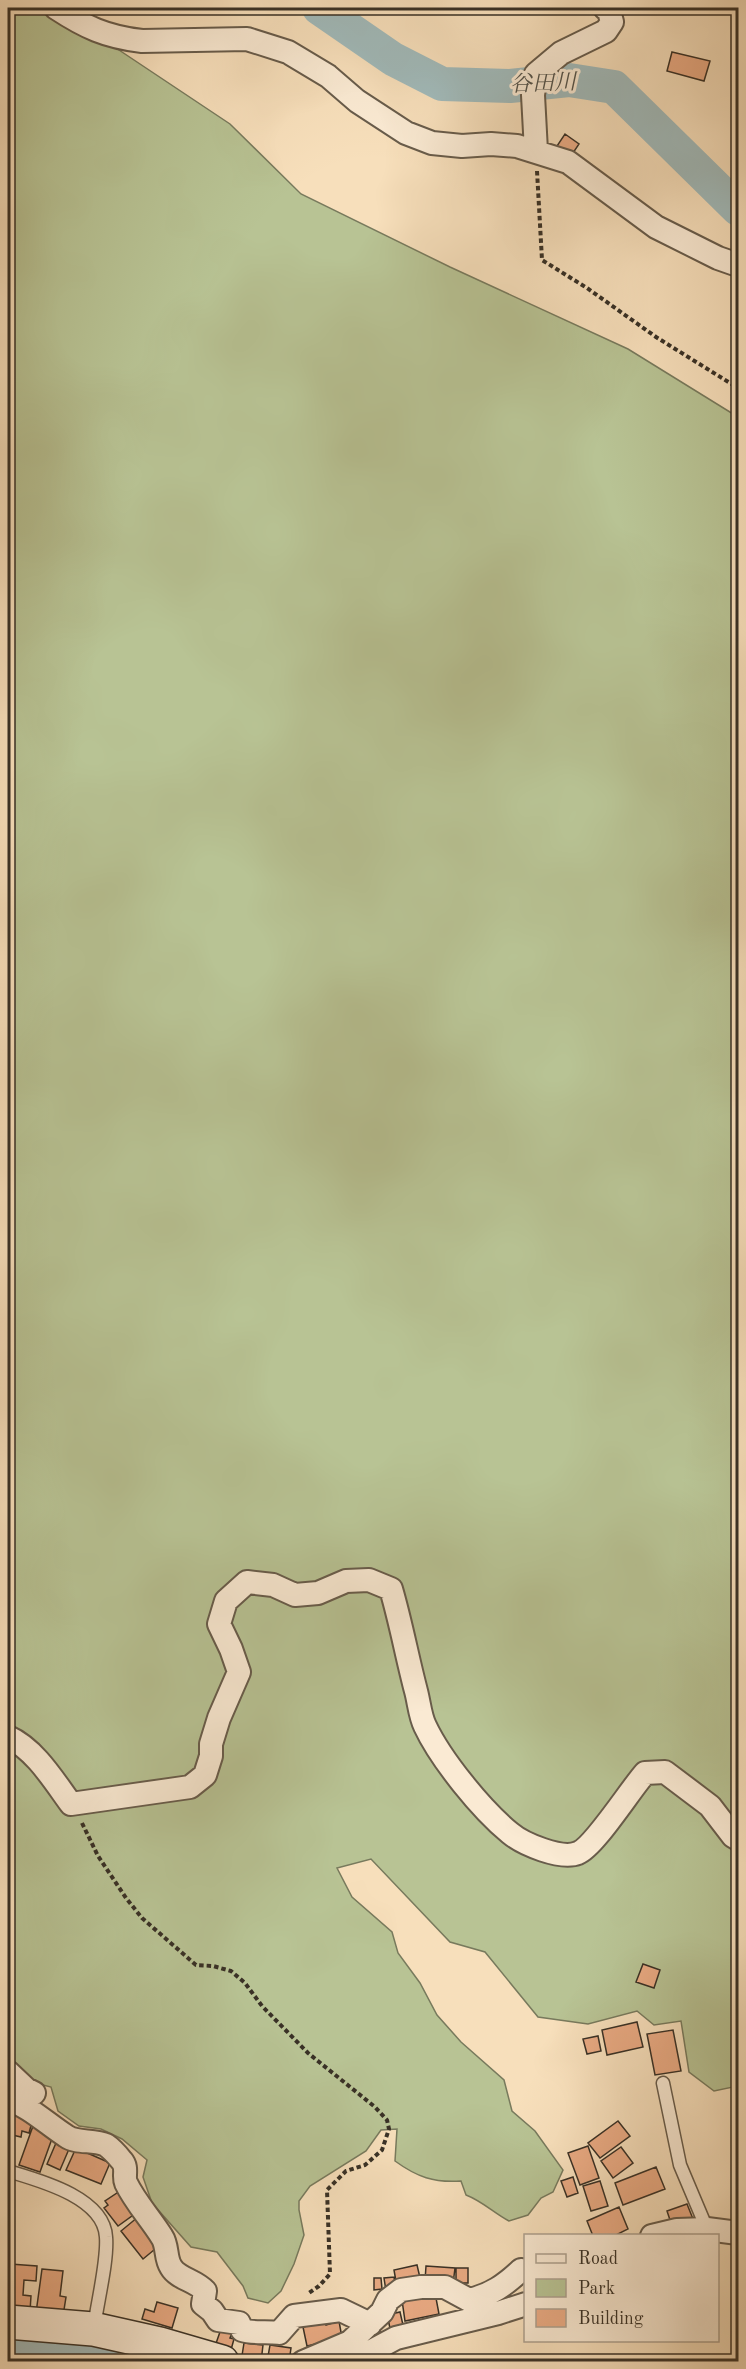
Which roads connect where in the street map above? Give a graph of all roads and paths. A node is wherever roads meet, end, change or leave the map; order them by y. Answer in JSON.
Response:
{"nodes":[{"id":1,"x":56,"y":8,"type":"edge"},
{"id":2,"x":605,"y":8,"type":"edge"},
{"id":3,"x":536,"y":151,"type":"junction"},
{"id":4,"x":738,"y":265,"type":"edge"},
{"id":5,"x":738,"y":388,"type":"edge"},
{"id":6,"x":8,"y":1737,"type":"edge"},
{"id":7,"x":71,"y":1804,"type":"junction"},
{"id":8,"x":738,"y":1839,"type":"edge"},
{"id":9,"x":8,"y":2072,"type":"edge"},
{"id":10,"x":663,"y":2083,"type":"dead end"},
{"id":11,"x":34,"y":2092,"type":"dead end"},
{"id":12,"x":8,"y":2099,"type":"edge"},
{"id":13,"x":8,"y":2171,"type":"edge"},
{"id":14,"x":707,"y":2229,"type":"junction"},
{"id":15,"x":738,"y":2233,"type":"edge"},
{"id":16,"x":657,"y":2234,"type":"edge"},
{"id":17,"x":521,"y":2270,"type":"dead end"},
{"id":18,"x":303,"y":2297,"type":"dead end"},
{"id":19,"x":524,"y":2304,"type":"edge"},
{"id":20,"x":8,"y":2322,"type":"edge"},
{"id":21,"x":370,"y":2324,"type":"junction"},
{"id":22,"x":93,"y":2330,"type":"junction"},
{"id":23,"x":346,"y":2359,"type":"dead end"},
{"id":24,"x":222,"y":2361,"type":"edge"},
{"id":25,"x":303,"y":2361,"type":"edge"}],
"edges":[{"from":1,"to":3,"type":"street"},
{"from":2,"to":3,"type":"street"},
{"from":3,"to":4,"type":"street"},
{"from":3,"to":5,"type":"path"},
{"from":6,"to":7,"type":"street"},
{"from":7,"to":8,"type":"street"},
{"from":7,"to":18,"type":"path"},
{"from":9,"to":11,"type":"street"},
{"from":10,"to":14,"type":"lane"},
{"from":12,"to":21,"type":"street"},
{"from":13,"to":22,"type":"lane"},
{"from":14,"to":15,"type":"street"},
{"from":14,"to":16,"type":"street"},
{"from":17,"to":21,"type":"street"},
{"from":19,"to":23,"type":"street"},
{"from":20,"to":22,"type":"main road"},
{"from":21,"to":25,"type":"street"},
{"from":22,"to":24,"type":"main road"}]}
